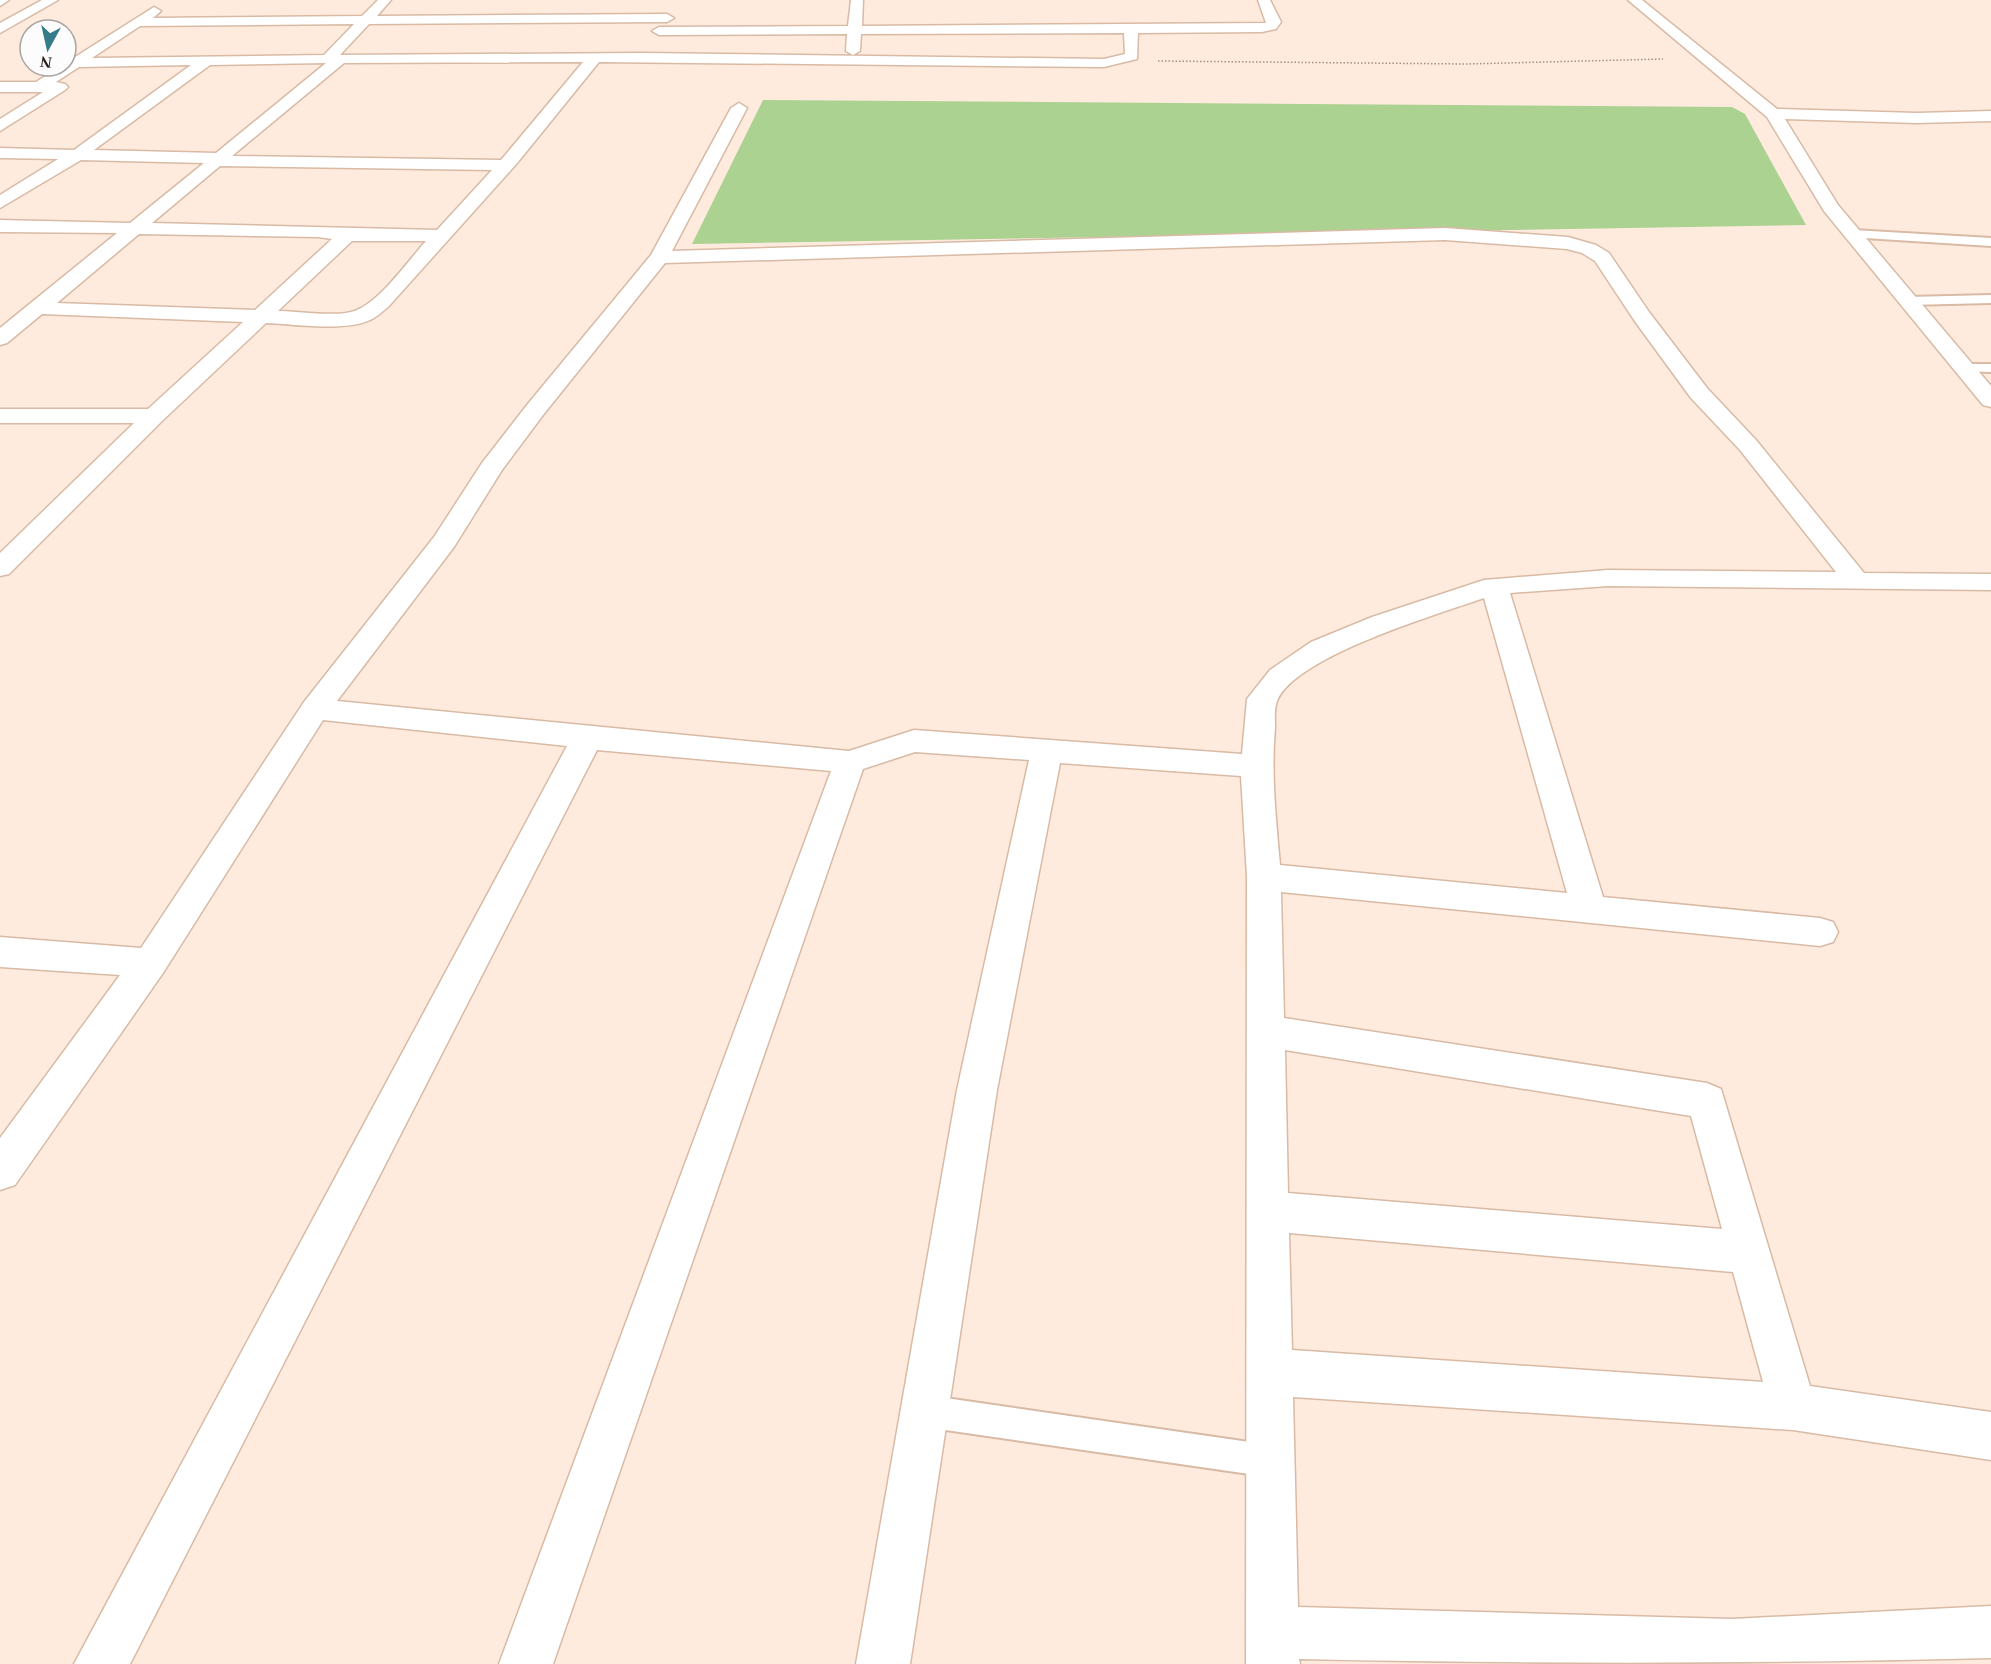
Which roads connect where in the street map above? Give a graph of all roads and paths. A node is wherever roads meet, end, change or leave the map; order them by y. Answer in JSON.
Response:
{"nodes":[{"id":1,"x":385,"y":0,"type":"edge"},
{"id":2,"x":857,"y":0,"type":"edge"},
{"id":3,"x":1264,"y":0,"type":"edge"},
{"id":4,"x":1634,"y":0,"type":"edge"},
{"id":5,"x":49,"y":1,"type":"edge"},
{"id":6,"x":1,"y":2,"type":"edge"},
{"id":7,"x":162,"y":6,"type":"dead end"},
{"id":8,"x":369,"y":19,"type":"junction"},
{"id":9,"x":137,"y":22,"type":"junction"},
{"id":10,"x":0,"y":29,"type":"edge"},
{"id":11,"x":856,"y":29,"type":"junction"},
{"id":12,"x":1131,"y":29,"type":"junction"},
{"id":13,"x":659,"y":31,"type":"junction"},
{"id":14,"x":642,"y":57,"type":"junction"},
{"id":15,"x":594,"y":58,"type":"junction"},
{"id":16,"x":852,"y":58,"type":"junction"},
{"id":17,"x":78,"y":59,"type":"edge"},
{"id":18,"x":334,"y":59,"type":"junction"},
{"id":19,"x":1703,"y":59,"type":"junction"},
{"id":20,"x":1124,"y":60,"type":"junction"},
{"id":21,"x":206,"y":61,"type":"junction"},
{"id":22,"x":78,"y":63,"type":"edge"},
{"id":23,"x":51,"y":78,"type":"edge"},
{"id":24,"x":39,"y":87,"type":"junction"},
{"id":25,"x":3,"y":89,"type":"edge"},
{"id":26,"x":739,"y":108,"type":"dead end"},
{"id":27,"x":1773,"y":114,"type":"junction"},
{"id":28,"x":1991,"y":116,"type":"edge"},
{"id":29,"x":0,"y":126,"type":"edge"},
{"id":30,"x":0,"y":153,"type":"edge"},
{"id":31,"x":77,"y":155,"type":"junction"},
{"id":32,"x":217,"y":159,"type":"junction"},
{"id":33,"x":505,"y":165,"type":"junction"},
{"id":34,"x":0,"y":203,"type":"edge"},
{"id":35,"x":0,"y":226,"type":"edge"},
{"id":36,"x":132,"y":229,"type":"junction"},
{"id":37,"x":1853,"y":234,"type":"junction"},
{"id":38,"x":347,"y":235,"type":"junction"},
{"id":39,"x":442,"y":236,"type":"junction"},
{"id":40,"x":1991,"y":242,"type":"edge"},
{"id":41,"x":659,"y":257,"type":"junction"},
{"id":42,"x":1991,"y":299,"type":"edge"},
{"id":43,"x":1908,"y":301,"type":"junction"},
{"id":44,"x":38,"y":308,"type":"junction"},
{"id":45,"x":261,"y":316,"type":"junction"},
{"id":46,"x":0,"y":339,"type":"edge"},
{"id":47,"x":1965,"y":368,"type":"junction"},
{"id":48,"x":1991,"y":368,"type":"edge"},
{"id":49,"x":1991,"y":400,"type":"edge"},
{"id":50,"x":0,"y":416,"type":"edge"},
{"id":51,"x":154,"y":416,"type":"junction"},
{"id":52,"x":0,"y":568,"type":"edge"},
{"id":53,"x":1856,"y":580,"type":"junction"},
{"id":54,"x":1991,"y":582,"type":"edge"},
{"id":55,"x":1494,"y":586,"type":"junction"},
{"id":56,"x":315,"y":708,"type":"junction"},
{"id":57,"x":587,"y":738,"type":"junction"},
{"id":58,"x":1047,"y":750,"type":"junction"},
{"id":59,"x":850,"y":762,"type":"junction"},
{"id":60,"x":1256,"y":766,"type":"junction"},
{"id":61,"x":1264,"y":877,"type":"junction"},
{"id":62,"x":1589,"y":908,"type":"junction"},
{"id":63,"x":1820,"y":932,"type":"dead end"},
{"id":64,"x":0,"y":952,"type":"edge"},
{"id":65,"x":150,"y":963,"type":"junction"},
{"id":66,"x":1265,"y":1031,"type":"junction"},
{"id":67,"x":0,"y":1171,"type":"edge"},
{"id":68,"x":1268,"y":1212,"type":"junction"},
{"id":69,"x":1749,"y":1252,"type":"junction"},
{"id":70,"x":1270,"y":1372,"type":"junction"},
{"id":71,"x":1793,"y":1407,"type":"junction"},
{"id":72,"x":925,"y":1411,"type":"junction"},
{"id":73,"x":1991,"y":1436,"type":"edge"},
{"id":74,"x":1270,"y":1461,"type":"junction"},
{"id":75,"x":1991,"y":1632,"type":"edge"},
{"id":76,"x":1272,"y":1648,"type":"edge"},
{"id":77,"x":101,"y":1664,"type":"edge"},
{"id":78,"x":526,"y":1664,"type":"edge"},
{"id":79,"x":883,"y":1664,"type":"edge"}],
"edges":[{"from":1,"to":8,"type":"street"},
{"from":2,"to":11,"type":"street"},
{"from":3,"to":12,"type":"street"},
{"from":4,"to":19,"type":"street"},
{"from":5,"to":6,"type":"street"},
{"from":5,"to":10,"type":"street"},
{"from":7,"to":9,"type":"street"},
{"from":8,"to":9,"type":"street"},
{"from":8,"to":13,"type":"street"},
{"from":8,"to":18,"type":"street"},
{"from":9,"to":17,"type":"street"},
{"from":11,"to":12,"type":"street"},
{"from":11,"to":13,"type":"street"},
{"from":11,"to":16,"type":"street"},
{"from":12,"to":20,"type":"street"},
{"from":13,"to":14,"type":"street"},
{"from":14,"to":15,"type":"street"},
{"from":14,"to":16,"type":"street"},
{"from":15,"to":18,"type":"street"},
{"from":15,"to":33,"type":"street"},
{"from":16,"to":20,"type":"street"},
{"from":18,"to":21,"type":"street"},
{"from":18,"to":32,"type":"street"},
{"from":19,"to":20,"type":"path"},
{"from":19,"to":27,"type":"street"},
{"from":21,"to":22,"type":"street"},
{"from":21,"to":31,"type":"street"},
{"from":23,"to":24,"type":"street"},
{"from":24,"to":25,"type":"street"},
{"from":24,"to":29,"type":"street"},
{"from":26,"to":41,"type":"street"},
{"from":27,"to":28,"type":"street"},
{"from":27,"to":37,"type":"street"},
{"from":30,"to":31,"type":"street"},
{"from":31,"to":32,"type":"street"},
{"from":31,"to":34,"type":"street"},
{"from":32,"to":33,"type":"street"},
{"from":32,"to":36,"type":"street"},
{"from":33,"to":39,"type":"street"},
{"from":35,"to":36,"type":"street"},
{"from":36,"to":38,"type":"street"},
{"from":36,"to":44,"type":"street"},
{"from":37,"to":40,"type":"lane"},
{"from":37,"to":43,"type":"street"},
{"from":38,"to":39,"type":"street"},
{"from":38,"to":45,"type":"street"},
{"from":39,"to":45,"type":"street"},
{"from":41,"to":53,"type":"street"},
{"from":41,"to":56,"type":"street"},
{"from":42,"to":43,"type":"lane"},
{"from":43,"to":47,"type":"street"},
{"from":44,"to":45,"type":"street"},
{"from":44,"to":46,"type":"street"},
{"from":45,"to":51,"type":"street"},
{"from":47,"to":48,"type":"lane"},
{"from":47,"to":49,"type":"street"},
{"from":50,"to":51,"type":"street"},
{"from":51,"to":52,"type":"street"},
{"from":53,"to":54,"type":"street"},
{"from":53,"to":55,"type":"street"},
{"from":55,"to":60,"type":"street"},
{"from":55,"to":62,"type":"street"},
{"from":56,"to":57,"type":"street"},
{"from":56,"to":65,"type":"street"},
{"from":57,"to":59,"type":"street"},
{"from":57,"to":77,"type":"street"},
{"from":58,"to":59,"type":"street"},
{"from":58,"to":60,"type":"street"},
{"from":58,"to":72,"type":"street"},
{"from":59,"to":78,"type":"street"},
{"from":60,"to":61,"type":"street"},
{"from":61,"to":62,"type":"street"},
{"from":61,"to":66,"type":"street"},
{"from":62,"to":63,"type":"street"},
{"from":64,"to":65,"type":"street"},
{"from":65,"to":67,"type":"street"},
{"from":66,"to":68,"type":"street"},
{"from":66,"to":69,"type":"street"},
{"from":68,"to":69,"type":"street"},
{"from":68,"to":70,"type":"street"},
{"from":69,"to":71,"type":"street"},
{"from":70,"to":71,"type":"street"},
{"from":70,"to":74,"type":"street"},
{"from":71,"to":73,"type":"street"},
{"from":72,"to":74,"type":"lane"},
{"from":72,"to":79,"type":"street"},
{"from":74,"to":76,"type":"street"},
{"from":75,"to":76,"type":"street"}]}
